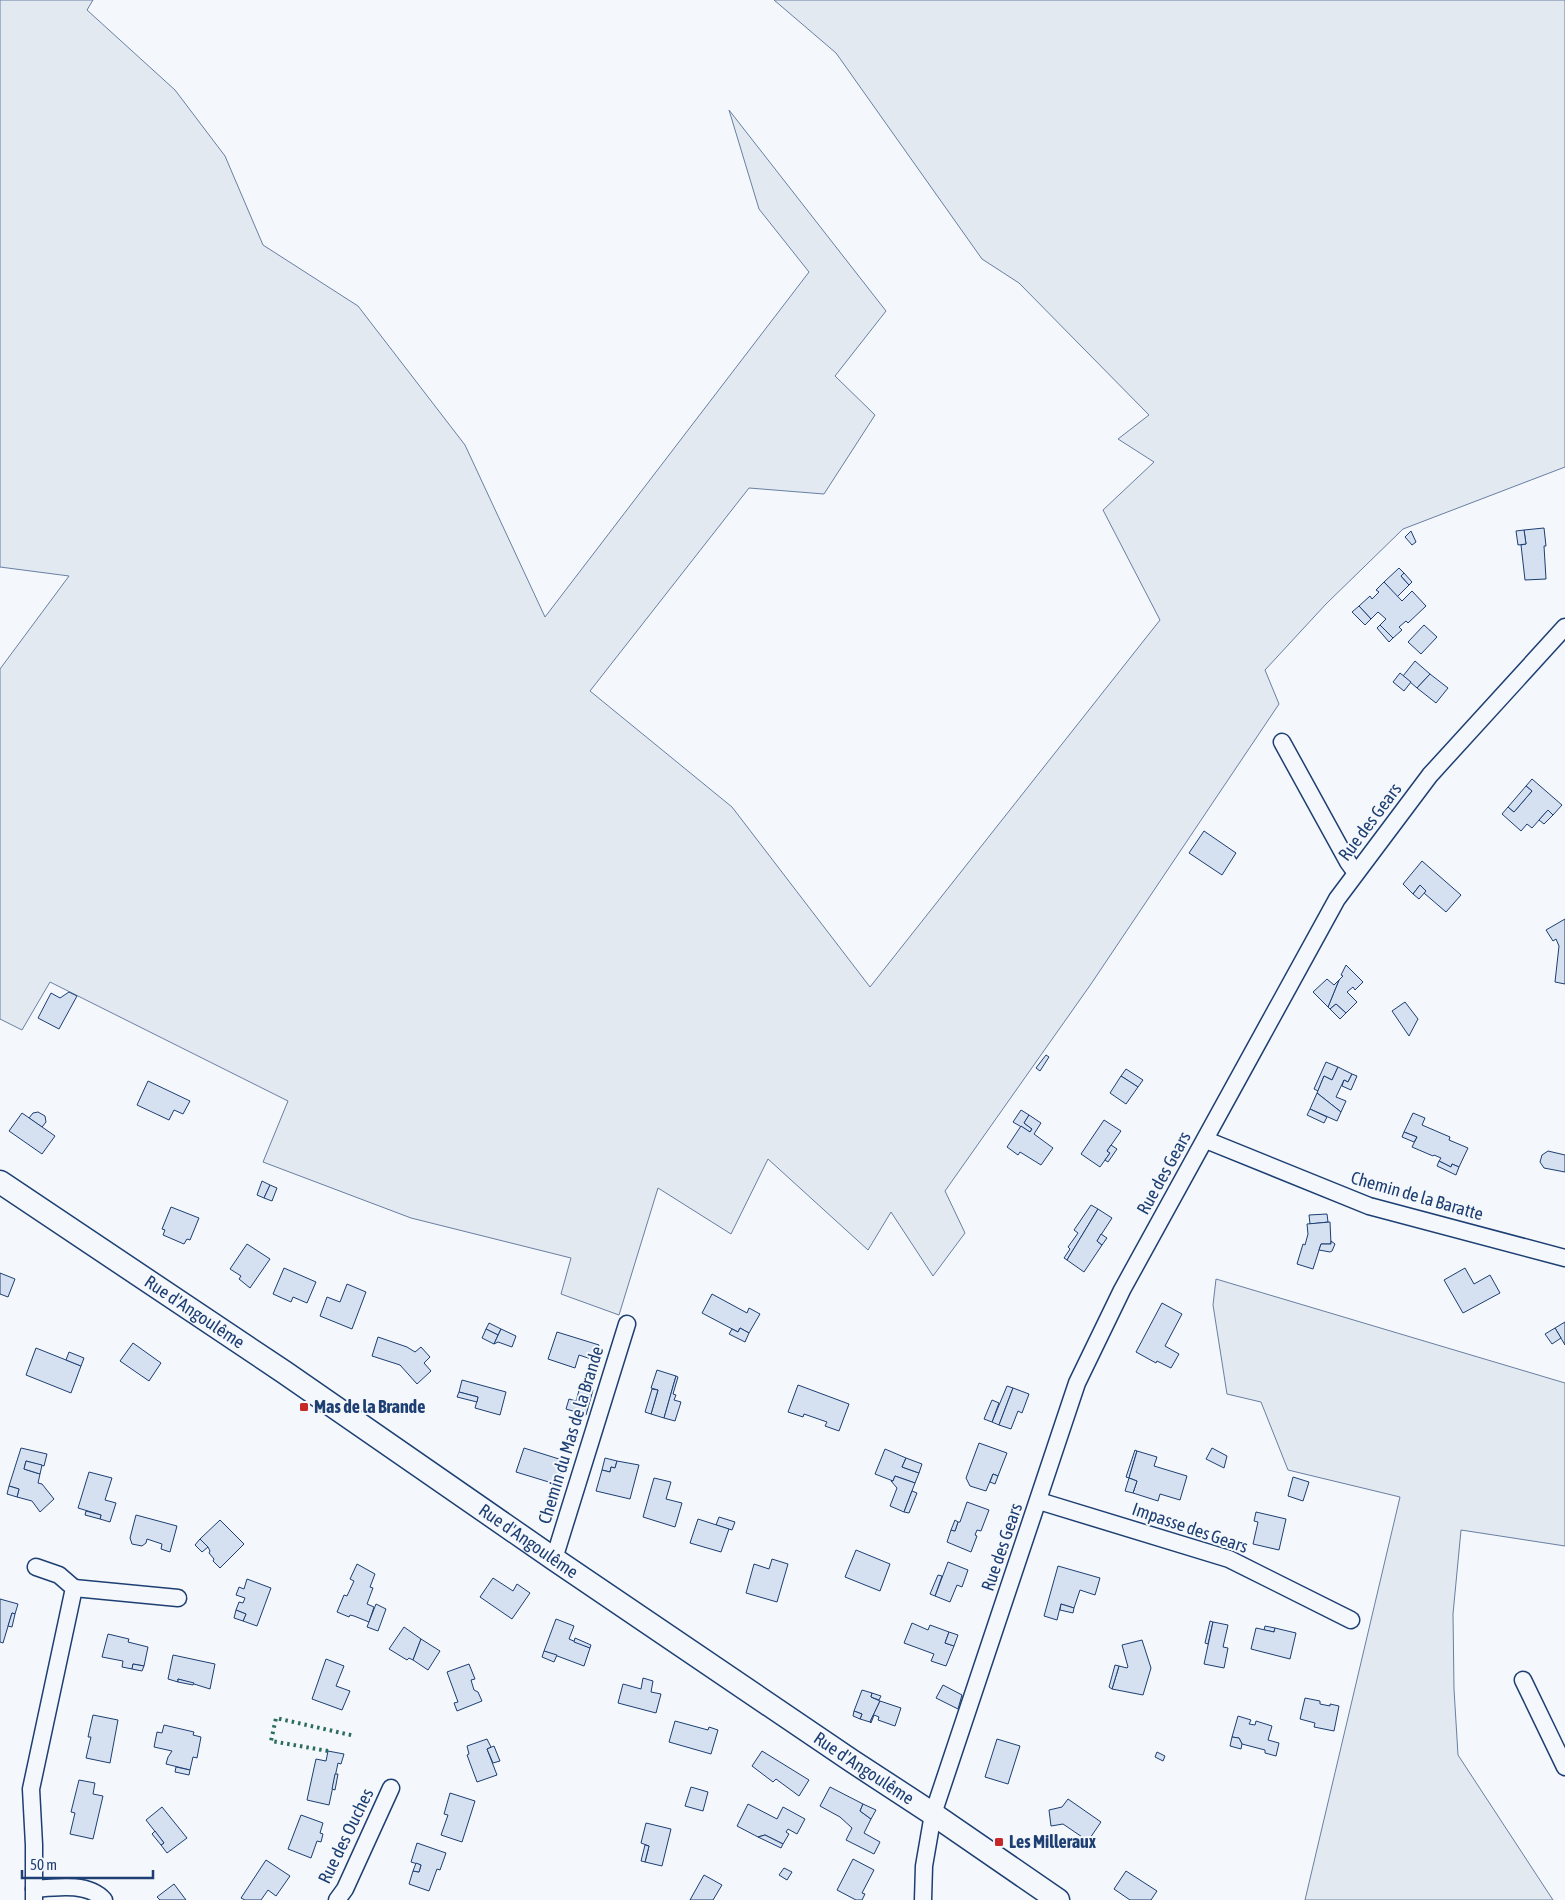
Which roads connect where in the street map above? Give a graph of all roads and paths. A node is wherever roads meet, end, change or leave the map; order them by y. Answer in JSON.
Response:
{"nodes":[{"id":1,"x":1565,"y":627,"type":"edge"},
{"id":2,"x":1282,"y":742,"type":"dead end"},
{"id":3,"x":1356,"y":873,"type":"junction"},
{"id":4,"x":1206,"y":1140,"type":"junction"},
{"id":5,"x":0,"y":1182,"type":"edge"},
{"id":6,"x":1565,"y":1258,"type":"edge"},
{"id":7,"x":627,"y":1324,"type":"dead end"},
{"id":8,"x":1039,"y":1501,"type":"junction"},
{"id":9,"x":554,"y":1559,"type":"junction"},
{"id":10,"x":36,"y":1567,"type":"dead end"},
{"id":11,"x":74,"y":1588,"type":"junction"},
{"id":12,"x":178,"y":1598,"type":"dead end"},
{"id":13,"x":1351,"y":1620,"type":"dead end"},
{"id":14,"x":1523,"y":1680,"type":"dead end"},
{"id":15,"x":1565,"y":1767,"type":"edge"},
{"id":16,"x":391,"y":1788,"type":"dead end"},
{"id":17,"x":933,"y":1814,"type":"junction"},
{"id":18,"x":34,"y":1894,"type":"edge"},
{"id":19,"x":104,"y":1900,"type":"edge"},
{"id":20,"x":337,"y":1900,"type":"edge"},
{"id":21,"x":923,"y":1900,"type":"edge"},
{"id":22,"x":1058,"y":1900,"type":"edge"}],
"edges":[{"from":1,"to":3,"type":"street","name":"Rue des Gears"},
{"from":2,"to":3,"type":"street"},
{"from":3,"to":4,"type":"street","name":"Rue des Gears"},
{"from":4,"to":6,"type":"street","name":"Chemin de la Baratte"},
{"from":4,"to":8,"type":"street","name":"Rue des Gears"},
{"from":5,"to":9,"type":"street","name":"Rue d'Angoulême"},
{"from":7,"to":9,"type":"street","name":"Chemin du Mas de la Brande"},
{"from":8,"to":13,"type":"street","name":"Impasse des Gears"},
{"from":8,"to":17,"type":"street","name":"Rue des Gears"},
{"from":9,"to":17,"type":"street","name":"Rue d'Angoulême"},
{"from":10,"to":11,"type":"street"},
{"from":11,"to":12,"type":"street"},
{"from":11,"to":18,"type":"street"},
{"from":14,"to":15,"type":"street"},
{"from":16,"to":20,"type":"street","name":"Rue des Ouches"},
{"from":17,"to":21,"type":"street","name":"Rue des Gears"},
{"from":17,"to":22,"type":"street","name":"Rue d'Angoulême"},
{"from":18,"to":19,"type":"street"}]}
